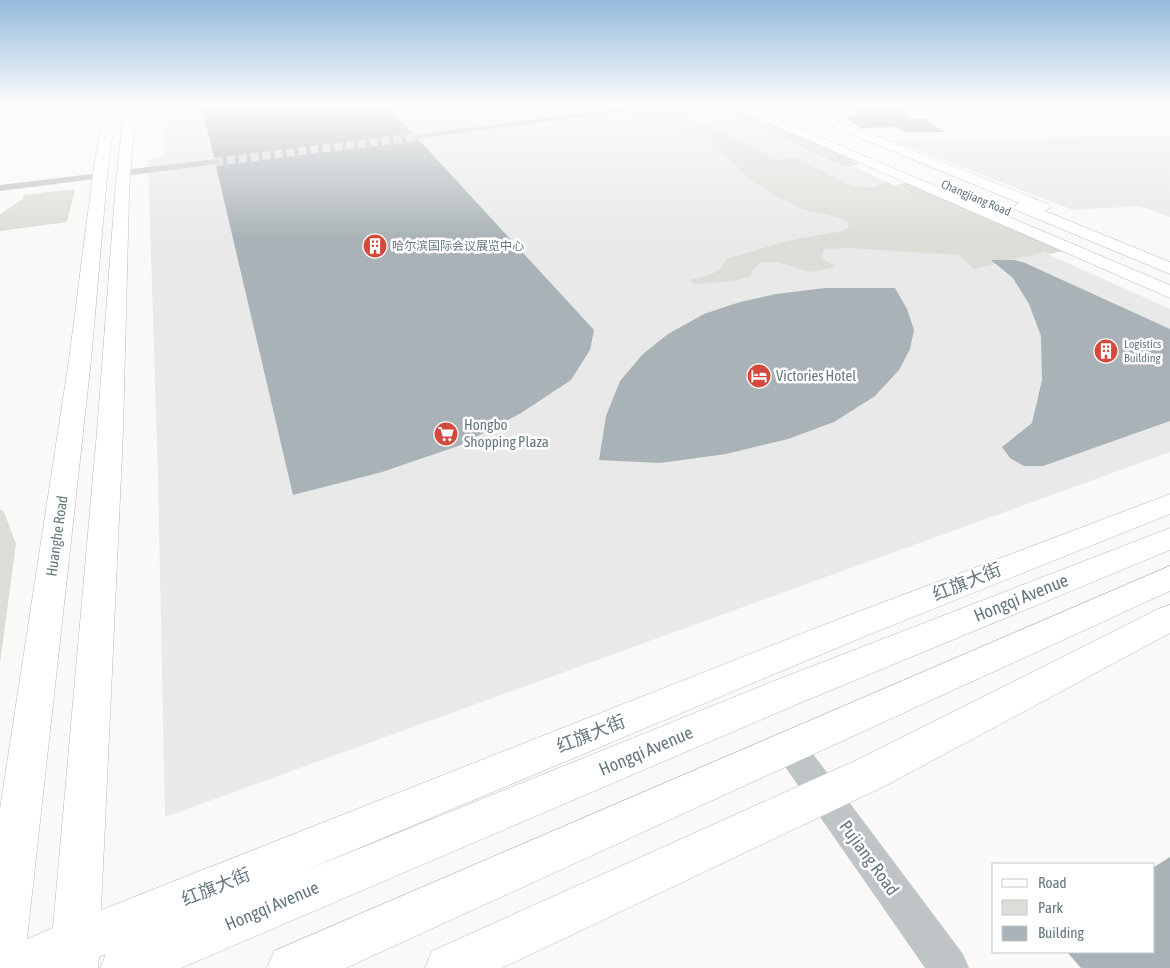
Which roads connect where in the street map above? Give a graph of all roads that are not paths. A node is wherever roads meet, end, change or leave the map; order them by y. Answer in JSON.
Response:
{"nodes":[{"id":1,"x":112,"y":150,"type":"edge"},
{"id":2,"x":118,"y":150,"type":"edge"},
{"id":3,"x":843,"y":150,"type":"edge"},
{"id":4,"x":864,"y":150,"type":"edge"},
{"id":5,"x":883,"y":150,"type":"edge"},
{"id":6,"x":904,"y":150,"type":"edge"},
{"id":7,"x":215,"y":162,"type":"tunnel mouth"},
{"id":8,"x":112,"y":174,"type":"junction"},
{"id":9,"x":0,"y":188,"type":"edge"},
{"id":10,"x":1170,"y":257,"type":"edge"},
{"id":11,"x":1170,"y":268,"type":"edge"},
{"id":12,"x":1170,"y":279,"type":"edge"},
{"id":13,"x":1170,"y":292,"type":"edge"},
{"id":14,"x":1170,"y":503,"type":"edge"},
{"id":15,"x":1170,"y":538,"type":"edge"},
{"id":16,"x":1170,"y":578,"type":"edge"},
{"id":17,"x":1170,"y":618,"type":"edge"},
{"id":18,"x":790,"y":748,"type":"junction"},
{"id":19,"x":824,"y":795,"type":"junction"},
{"id":20,"x":76,"y":956,"type":"edge"},
{"id":21,"x":0,"y":966,"type":"edge"},
{"id":22,"x":14,"y":968,"type":"edge"},
{"id":23,"x":124,"y":968,"type":"edge"},
{"id":24,"x":291,"y":968,"type":"edge"},
{"id":25,"x":449,"y":968,"type":"edge"},
{"id":26,"x":949,"y":968,"type":"edge"}],
"edges":[{"from":1,"to":8,"type":"main road","name":"Huanghe Road"},
{"from":2,"to":8,"type":"main road","name":"Huanghe Road"},
{"from":3,"to":13,"type":"main road"},
{"from":4,"to":12,"type":"main road","name":"Changjiang Road"},
{"from":5,"to":11,"type":"main road","name":"Changjiang Road"},
{"from":6,"to":10,"type":"main road"},
{"from":7,"to":8,"type":"street"},
{"from":8,"to":9,"type":"street"},
{"from":8,"to":20,"type":"main road","name":"Huanghe Road"},
{"from":8,"to":21,"type":"main road","name":"Huanghe Road"},
{"from":14,"to":20,"type":"main road","name":"红旗大街"},
{"from":15,"to":23,"type":"main road","name":"Hongqi Avenue"},
{"from":16,"to":18,"type":"main road"},
{"from":17,"to":19,"type":"main road"},
{"from":18,"to":19,"type":"street","name":"Pujiang Road"},
{"from":18,"to":24,"type":"main road"},
{"from":19,"to":25,"type":"main road"},
{"from":19,"to":26,"type":"street","name":"Pujiang Road"},
{"from":20,"to":22,"type":"main road","name":"红旗大街"}]}
